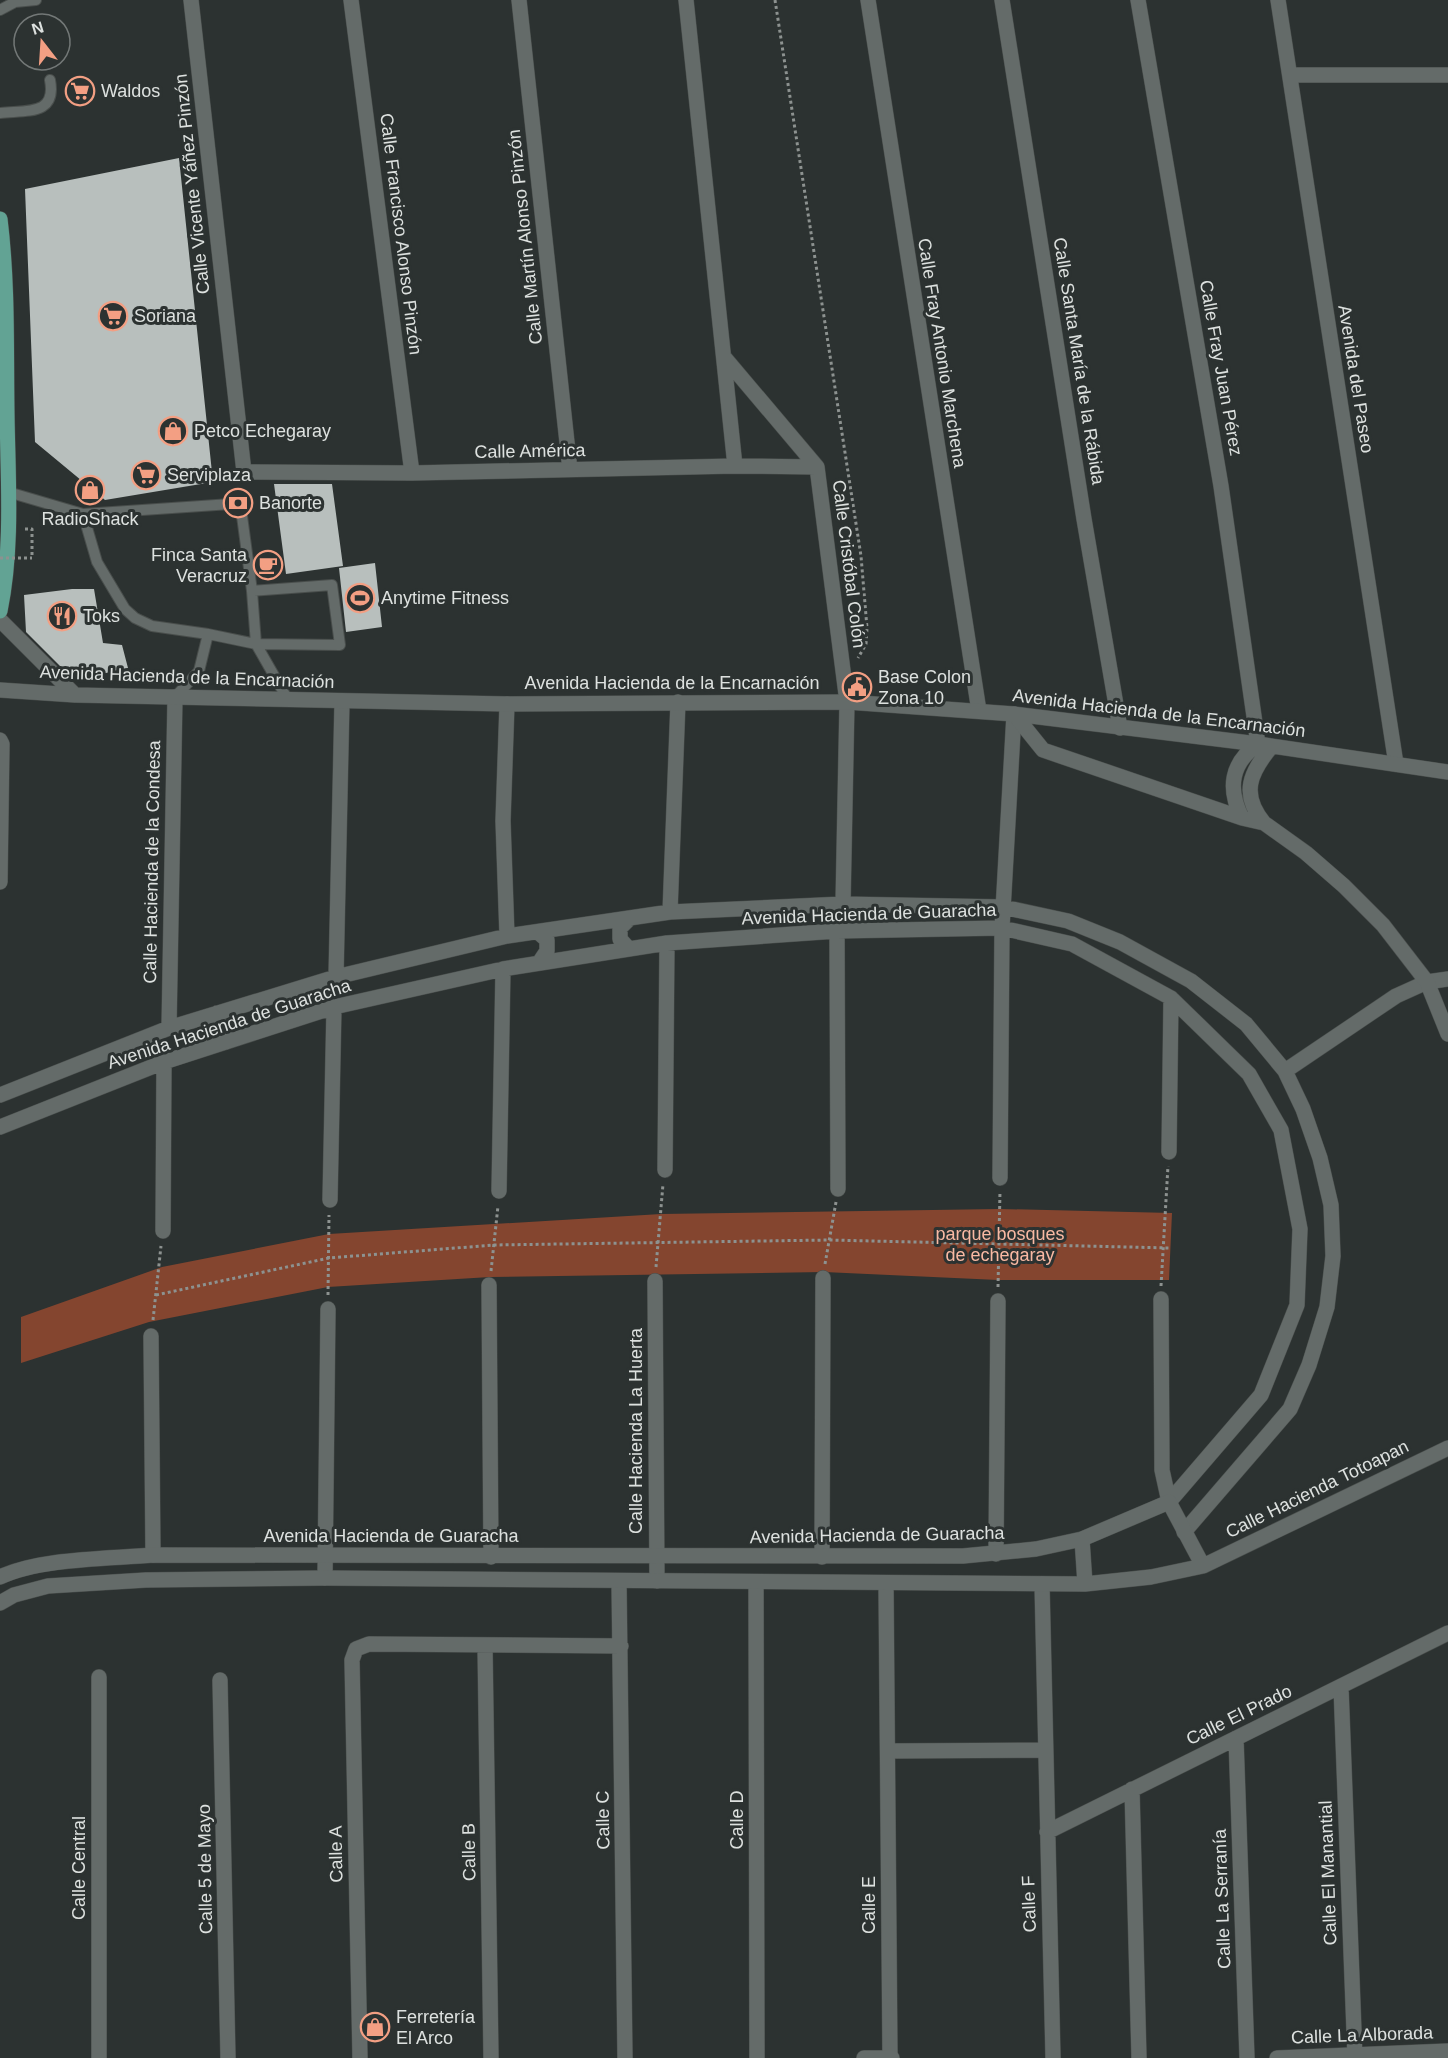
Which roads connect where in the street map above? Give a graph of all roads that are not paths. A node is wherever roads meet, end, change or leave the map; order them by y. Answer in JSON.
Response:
{"nodes":[{"id":1,"x":36,"y":0,"type":"edge"},
{"id":2,"x":191,"y":0,"type":"edge"},
{"id":3,"x":351,"y":0,"type":"edge"},
{"id":4,"x":519,"y":0,"type":"edge"},
{"id":5,"x":686,"y":0,"type":"edge"},
{"id":6,"x":868,"y":0,"type":"edge"},
{"id":7,"x":1002,"y":0,"type":"edge"},
{"id":8,"x":1138,"y":0,"type":"edge"},
{"id":9,"x":1278,"y":0,"type":"edge"},
{"id":10,"x":15,"y":1,"type":"edge"},
{"id":11,"x":0,"y":10,"type":"edge"},
{"id":12,"x":1290,"y":75,"type":"junction"},
{"id":13,"x":1448,"y":75,"type":"edge"},
{"id":14,"x":50,"y":80,"type":"dead end"},
{"id":15,"x":0,"y":113,"type":"edge"},
{"id":16,"x":0,"y":219,"type":"edge"},
{"id":17,"x":724,"y":357,"type":"junction"},
{"id":18,"x":735,"y":466,"type":"junction"},
{"id":19,"x":817,"y":467,"type":"junction"},
{"id":20,"x":570,"y":470,"type":"junction"},
{"id":21,"x":244,"y":472,"type":"joint"},
{"id":22,"x":412,"y":473,"type":"junction"},
{"id":23,"x":8,"y":492,"type":"junction"},
{"id":24,"x":83,"y":514,"type":"junction"},
{"id":25,"x":3,"y":577,"type":"edge"},
{"id":26,"x":252,"y":591,"type":"junction"},
{"id":27,"x":0,"y":610,"type":"edge"},
{"id":28,"x":0,"y":620,"type":"edge"},
{"id":29,"x":208,"y":634,"type":"junction"},
{"id":30,"x":256,"y":644,"type":"junction"},
{"id":31,"x":0,"y":690,"type":"edge"},
{"id":32,"x":75,"y":695,"type":"junction"},
{"id":33,"x":175,"y":697,"type":"junction"},
{"id":34,"x":288,"y":700,"type":"junction"},
{"id":35,"x":342,"y":701,"type":"junction"},
{"id":36,"x":678,"y":702,"type":"junction"},
{"id":37,"x":848,"y":702,"type":"junction"},
{"id":38,"x":507,"y":704,"type":"junction"},
{"id":39,"x":979,"y":711,"type":"junction"},
{"id":40,"x":1014,"y":714,"type":"junction"},
{"id":41,"x":1120,"y":729,"type":"junction"},
{"id":42,"x":0,"y":740,"type":"edge"},
{"id":43,"x":1265,"y":745,"type":"junction"},
{"id":44,"x":1396,"y":764,"type":"junction"},
{"id":45,"x":1448,"y":772,"type":"edge"},
{"id":46,"x":1242,"y":818,"type":"junction"},
{"id":47,"x":1264,"y":823,"type":"junction"},
{"id":48,"x":0,"y":882,"type":"edge"},
{"id":49,"x":843,"y":904,"type":"junction"},
{"id":50,"x":1003,"y":907,"type":"junction"},
{"id":51,"x":670,"y":912,"type":"junction"},
{"id":52,"x":630,"y":918,"type":"junction"},
{"id":53,"x":1002,"y":928,"type":"junction"},
{"id":54,"x":837,"y":931,"type":"junction"},
{"id":55,"x":539,"y":933,"type":"junction"},
{"id":56,"x":507,"y":936,"type":"junction"},
{"id":57,"x":667,"y":943,"type":"junction"},
{"id":58,"x":629,"y":949,"type":"junction"},
{"id":59,"x":539,"y":963,"type":"junction"},
{"id":60,"x":503,"y":969,"type":"junction"},
{"id":61,"x":336,"y":977,"type":"junction"},
{"id":62,"x":1448,"y":979,"type":"edge"},
{"id":63,"x":1427,"y":981,"type":"junction"},
{"id":64,"x":1171,"y":998,"type":"junction"},
{"id":65,"x":334,"y":1007,"type":"junction"},
{"id":66,"x":217,"y":1013,"type":"junction"},
{"id":67,"x":169,"y":1028,"type":"junction"},
{"id":68,"x":1448,"y":1034,"type":"edge"},
{"id":69,"x":226,"y":1042,"type":"junction"},
{"id":70,"x":164,"y":1062,"type":"junction"},
{"id":71,"x":1285,"y":1071,"type":"junction"},
{"id":72,"x":0,"y":1095,"type":"edge"},
{"id":73,"x":0,"y":1127,"type":"edge"},
{"id":74,"x":1169,"y":1152,"type":"road end"},
{"id":75,"x":665,"y":1170,"type":"road end"},
{"id":76,"x":1000,"y":1178,"type":"road end"},
{"id":77,"x":838,"y":1189,"type":"road end"},
{"id":78,"x":499,"y":1191,"type":"road end"},
{"id":79,"x":330,"y":1200,"type":"road end"},
{"id":80,"x":163,"y":1231,"type":"road end"},
{"id":81,"x":823,"y":1278,"type":"road end"},
{"id":82,"x":655,"y":1281,"type":"road end"},
{"id":83,"x":489,"y":1285,"type":"road end"},
{"id":84,"x":1161,"y":1299,"type":"road end"},
{"id":85,"x":998,"y":1300,"type":"road end"},
{"id":86,"x":328,"y":1309,"type":"road end"},
{"id":87,"x":151,"y":1336,"type":"road end"},
{"id":88,"x":1448,"y":1448,"type":"edge"},
{"id":89,"x":1169,"y":1502,"type":"junction"},
{"id":90,"x":1184,"y":1532,"type":"junction"},
{"id":91,"x":1082,"y":1539,"type":"junction"},
{"id":92,"x":325,"y":1554,"type":"junction"},
{"id":93,"x":996,"y":1554,"type":"junction"},
{"id":94,"x":153,"y":1555,"type":"junction"},
{"id":95,"x":491,"y":1557,"type":"junction"},
{"id":96,"x":657,"y":1557,"type":"junction"},
{"id":97,"x":822,"y":1557,"type":"junction"},
{"id":98,"x":963,"y":1557,"type":"junction"},
{"id":99,"x":1203,"y":1566,"type":"junction"},
{"id":100,"x":0,"y":1576,"type":"edge"},
{"id":101,"x":325,"y":1578,"type":"junction"},
{"id":102,"x":619,"y":1581,"type":"junction"},
{"id":103,"x":657,"y":1581,"type":"junction"},
{"id":104,"x":756,"y":1582,"type":"junction"},
{"id":105,"x":886,"y":1583,"type":"junction"},
{"id":106,"x":963,"y":1583,"type":"junction"},
{"id":107,"x":1042,"y":1584,"type":"junction"},
{"id":108,"x":1085,"y":1584,"type":"junction"},
{"id":109,"x":0,"y":1603,"type":"edge"},
{"id":110,"x":1448,"y":1633,"type":"edge"},
{"id":111,"x":485,"y":1645,"type":"junction"},
{"id":112,"x":621,"y":1646,"type":"junction"},
{"id":113,"x":99,"y":1677,"type":"dead end"},
{"id":114,"x":220,"y":1680,"type":"dead end"},
{"id":115,"x":1341,"y":1687,"type":"junction"},
{"id":116,"x":1236,"y":1738,"type":"junction"},
{"id":117,"x":1045,"y":1750,"type":"junction"},
{"id":118,"x":888,"y":1751,"type":"junction"},
{"id":119,"x":1132,"y":1789,"type":"junction"},
{"id":120,"x":1047,"y":1832,"type":"junction"},
{"id":121,"x":1448,"y":2050,"type":"edge"},
{"id":122,"x":1355,"y":2056,"type":"edge"},
{"id":123,"x":99,"y":2058,"type":"edge"},
{"id":124,"x":228,"y":2058,"type":"edge"},
{"id":125,"x":360,"y":2058,"type":"edge"},
{"id":126,"x":492,"y":2058,"type":"edge"},
{"id":127,"x":625,"y":2058,"type":"edge"},
{"id":128,"x":757,"y":2058,"type":"edge"},
{"id":129,"x":864,"y":2058,"type":"edge"},
{"id":130,"x":891,"y":2058,"type":"edge"},
{"id":131,"x":1053,"y":2058,"type":"edge"},
{"id":132,"x":1139,"y":2058,"type":"edge"},
{"id":133,"x":1247,"y":2058,"type":"edge"},
{"id":134,"x":1277,"y":2058,"type":"edge"}],
"edges":[{"from":1,"to":10,"type":"lane"},
{"from":2,"to":21,"type":"street","name":"Calle Vicente Yáñez Pinzón"},
{"from":3,"to":22,"type":"street","name":"Calle Francisco Alonso Pinzón"},
{"from":4,"to":20,"type":"street","name":"Calle Martín Alonso Pinzón"},
{"from":5,"to":17,"type":"street"},
{"from":6,"to":39,"type":"street","name":"Calle Fray Antonio Marchena"},
{"from":7,"to":41,"type":"street","name":"Calle Santa María de la Rábida"},
{"from":8,"to":43,"type":"street","name":"Calle Fray Juan Pérez"},
{"from":9,"to":12,"type":"street","name":"Avenida del Paseo"},
{"from":10,"to":11,"type":"lane"},
{"from":12,"to":13,"type":"street"},
{"from":12,"to":44,"type":"street","name":"Avenida del Paseo"},
{"from":14,"to":15,"type":"lane"},
{"from":16,"to":23,"type":"main road"},
{"from":17,"to":18,"type":"street"},
{"from":17,"to":19,"type":"street","name":"Calle Cristóbal Colón"},
{"from":18,"to":19,"type":"street","name":"Calle América"},
{"from":18,"to":20,"type":"street","name":"Calle América"},
{"from":19,"to":37,"type":"street","name":"Calle Cristóbal Colón"},
{"from":20,"to":22,"type":"street","name":"Calle América"},
{"from":21,"to":22,"type":"street","name":"Calle América"},
{"from":23,"to":24,"type":"lane"},
{"from":23,"to":25,"type":"main road"},
{"from":24,"to":26,"type":"lane"},
{"from":24,"to":29,"type":"lane"},
{"from":25,"to":27,"type":"main road"},
{"from":26,"to":30,"type":"lane"},
{"from":26,"to":30,"type":"lane"},
{"from":28,"to":32,"type":"street"},
{"from":29,"to":30,"type":"lane"},
{"from":29,"to":33,"type":"lane"},
{"from":30,"to":34,"type":"lane"},
{"from":31,"to":32,"type":"street","name":"Avenida Hacienda de la Encarnación"},
{"from":32,"to":33,"type":"street","name":"Avenida Hacienda de la Encarnación"},
{"from":33,"to":34,"type":"street","name":"Avenida Hacienda de la Encarnación"},
{"from":33,"to":67,"type":"street","name":"Calle Hacienda de la Condesa"},
{"from":34,"to":35,"type":"street","name":"Avenida Hacienda de la Encarnación"},
{"from":35,"to":38,"type":"street","name":"Avenida Hacienda de la Encarnación"},
{"from":35,"to":61,"type":"street"},
{"from":36,"to":37,"type":"street","name":"Avenida Hacienda de la Encarnación"},
{"from":36,"to":38,"type":"street","name":"Avenida Hacienda de la Encarnación"},
{"from":36,"to":51,"type":"street"},
{"from":37,"to":39,"type":"street","name":"Avenida Hacienda de la Encarnación"},
{"from":37,"to":49,"type":"street","name":"Calle Cristóbal Colón"},
{"from":38,"to":56,"type":"street"},
{"from":39,"to":40,"type":"street","name":"Avenida Hacienda de la Encarnación"},
{"from":40,"to":41,"type":"street","name":"Avenida Hacienda de la Encarnación"},
{"from":40,"to":46,"type":"street"},
{"from":40,"to":50,"type":"street"},
{"from":41,"to":43,"type":"street","name":"Avenida Hacienda de la Encarnación"},
{"from":42,"to":48,"type":"street"},
{"from":43,"to":44,"type":"street","name":"Avenida Hacienda de la Encarnación"},
{"from":43,"to":46,"type":"street"},
{"from":43,"to":47,"type":"street"},
{"from":44,"to":45,"type":"street","name":"Avenida Hacienda de la Encarnación"},
{"from":46,"to":47,"type":"street"},
{"from":47,"to":63,"type":"street"},
{"from":49,"to":50,"type":"street","name":"Avenida Hacienda de Guaracha"},
{"from":49,"to":51,"type":"street","name":"Avenida Hacienda de Guaracha"},
{"from":50,"to":53,"type":"street"},
{"from":50,"to":71,"type":"street","name":"Avenida Hacienda de Guaracha"},
{"from":51,"to":52,"type":"street","name":"Avenida Hacienda de Guaracha"},
{"from":52,"to":55,"type":"street","name":"Avenida Hacienda de Guaracha"},
{"from":52,"to":58,"type":"street"},
{"from":53,"to":54,"type":"street","name":"Avenida Hacienda de Guaracha"},
{"from":53,"to":64,"type":"street","name":"Avenida Hacienda de Guaracha"},
{"from":53,"to":76,"type":"street"},
{"from":54,"to":57,"type":"street","name":"Avenida Hacienda de Guaracha"},
{"from":54,"to":77,"type":"street"},
{"from":55,"to":56,"type":"street","name":"Avenida Hacienda de Guaracha"},
{"from":55,"to":59,"type":"street"},
{"from":56,"to":61,"type":"street","name":"Avenida Hacienda de Guaracha"},
{"from":57,"to":58,"type":"street","name":"Avenida Hacienda de Guaracha"},
{"from":57,"to":75,"type":"street"},
{"from":58,"to":59,"type":"street","name":"Avenida Hacienda de Guaracha"},
{"from":59,"to":60,"type":"street","name":"Avenida Hacienda de Guaracha"},
{"from":60,"to":65,"type":"street","name":"Avenida Hacienda de Guaracha"},
{"from":60,"to":78,"type":"street"},
{"from":61,"to":66,"type":"street","name":"Avenida Hacienda de Guaracha"},
{"from":62,"to":63,"type":"street"},
{"from":63,"to":68,"type":"street"},
{"from":63,"to":71,"type":"street"},
{"from":64,"to":74,"type":"street"},
{"from":64,"to":89,"type":"street","name":"Avenida Hacienda de Guaracha"},
{"from":65,"to":69,"type":"street","name":"Avenida Hacienda de Guaracha"},
{"from":65,"to":79,"type":"street"},
{"from":66,"to":67,"type":"street","name":"Avenida Hacienda de Guaracha"},
{"from":66,"to":69,"type":"street"},
{"from":67,"to":72,"type":"street","name":"Avenida Hacienda de Guaracha"},
{"from":69,"to":70,"type":"street","name":"Avenida Hacienda de Guaracha"},
{"from":70,"to":73,"type":"street","name":"Avenida Hacienda de Guaracha"},
{"from":70,"to":80,"type":"street"},
{"from":71,"to":90,"type":"street","name":"Avenida Hacienda de Guaracha"},
{"from":81,"to":97,"type":"street"},
{"from":82,"to":96,"type":"street","name":"Calle Hacienda La Huerta"},
{"from":83,"to":95,"type":"street"},
{"from":84,"to":89,"type":"street"},
{"from":85,"to":93,"type":"street"},
{"from":86,"to":92,"type":"street"},
{"from":87,"to":94,"type":"street"},
{"from":88,"to":99,"type":"street","name":"Calle Hacienda Totoapan"},
{"from":89,"to":90,"type":"street"},
{"from":89,"to":91,"type":"street","name":"Avenida Hacienda de Guaracha"},
{"from":90,"to":99,"type":"street"},
{"from":91,"to":93,"type":"street","name":"Avenida Hacienda de Guaracha"},
{"from":91,"to":108,"type":"street"},
{"from":92,"to":94,"type":"street","name":"Avenida Hacienda de Guaracha"},
{"from":92,"to":95,"type":"street","name":"Avenida Hacienda de Guaracha"},
{"from":92,"to":101,"type":"street"},
{"from":93,"to":98,"type":"street","name":"Avenida Hacienda de Guaracha"},
{"from":94,"to":100,"type":"street","name":"Avenida Hacienda de Guaracha"},
{"from":95,"to":96,"type":"street","name":"Avenida Hacienda de Guaracha"},
{"from":96,"to":97,"type":"street","name":"Avenida Hacienda de Guaracha"},
{"from":96,"to":103,"type":"street","name":"Calle Hacienda La Huerta"},
{"from":97,"to":98,"type":"street","name":"Avenida Hacienda de Guaracha"},
{"from":98,"to":106,"type":"street"},
{"from":99,"to":108,"type":"street"},
{"from":101,"to":102,"type":"street"},
{"from":101,"to":109,"type":"street"},
{"from":102,"to":103,"type":"street"},
{"from":102,"to":112,"type":"street","name":"Calle C"},
{"from":103,"to":104,"type":"street"},
{"from":104,"to":105,"type":"street"},
{"from":104,"to":128,"type":"street","name":"Calle D"},
{"from":105,"to":106,"type":"street"},
{"from":105,"to":118,"type":"street","name":"Calle E"},
{"from":106,"to":107,"type":"street"},
{"from":107,"to":108,"type":"street"},
{"from":107,"to":117,"type":"street","name":"Calle F"},
{"from":110,"to":115,"type":"street","name":"Calle El Prado"},
{"from":111,"to":112,"type":"street"},
{"from":111,"to":125,"type":"street","name":"Calle A"},
{"from":111,"to":126,"type":"street","name":"Calle B"},
{"from":112,"to":127,"type":"street","name":"Calle C"},
{"from":113,"to":123,"type":"street","name":"Calle Central"},
{"from":114,"to":124,"type":"street","name":"Calle 5 de Mayo"},
{"from":115,"to":116,"type":"street","name":"Calle El Prado"},
{"from":115,"to":122,"type":"street","name":"Calle El Manantial"},
{"from":116,"to":119,"type":"street","name":"Calle El Prado"},
{"from":116,"to":133,"type":"street","name":"Calle La Serranía"},
{"from":117,"to":118,"type":"street"},
{"from":117,"to":120,"type":"street","name":"Calle F"},
{"from":118,"to":130,"type":"street","name":"Calle E"},
{"from":119,"to":120,"type":"street","name":"Calle El Prado"},
{"from":119,"to":132,"type":"street"},
{"from":120,"to":131,"type":"street","name":"Calle F"},
{"from":121,"to":122,"type":"street","name":"Calle La Alborada"},
{"from":122,"to":134,"type":"street","name":"Calle La Alborada"},
{"from":129,"to":130,"type":"street"}]}
